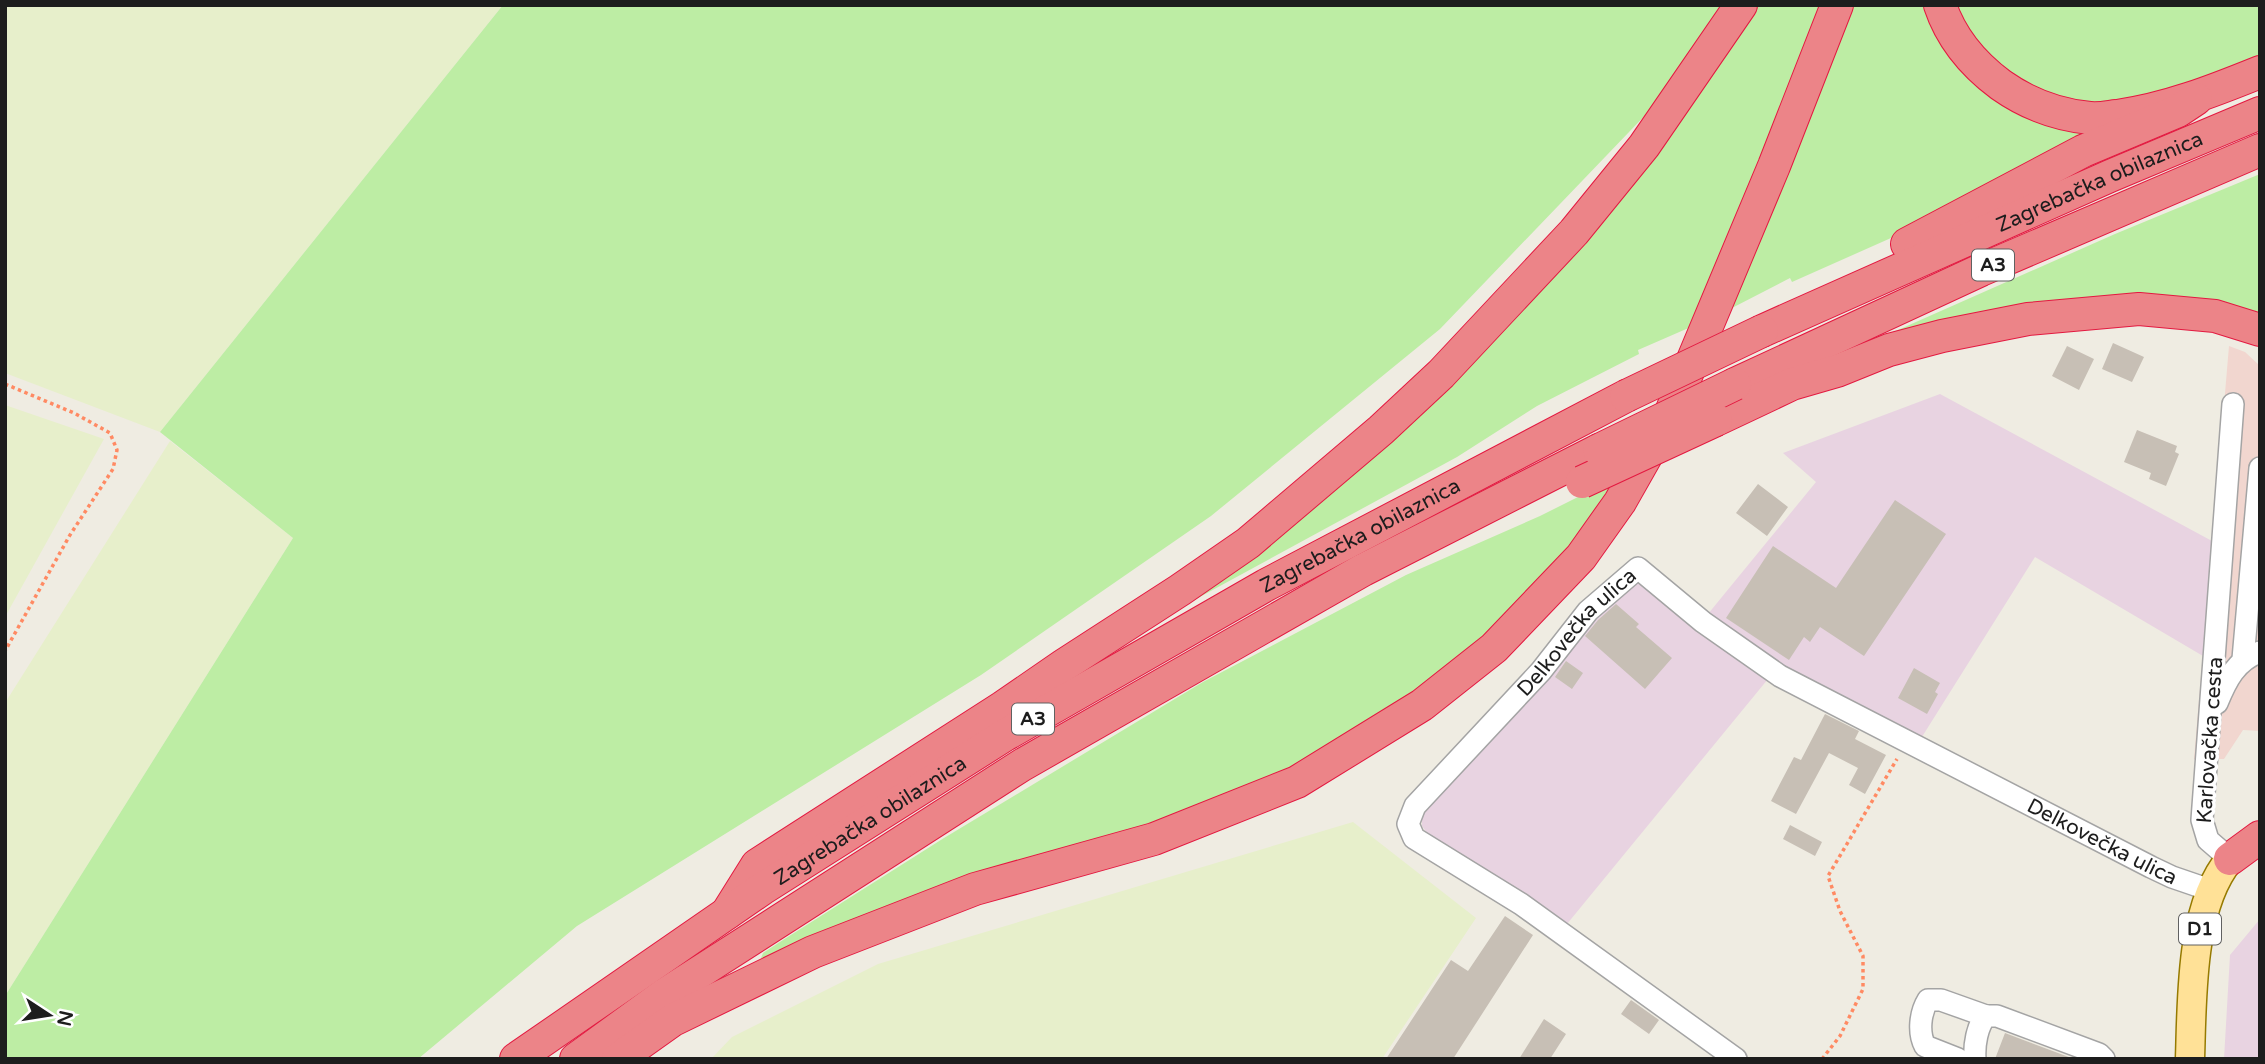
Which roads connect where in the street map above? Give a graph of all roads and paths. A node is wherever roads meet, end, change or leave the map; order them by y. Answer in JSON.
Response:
{"nodes":[{"id":1,"x":1741,"y":5,"type":"edge"},
{"id":2,"x":1837,"y":5,"type":"edge"},
{"id":3,"x":1940,"y":5,"type":"edge"},
{"id":4,"x":2248,"y":77,"type":"edge"},
{"id":5,"x":2196,"y":99,"type":"junction"},
{"id":6,"x":2253,"y":116,"type":"edge"},
{"id":7,"x":2258,"y":151,"type":"edge"},
{"id":8,"x":2260,"y":330,"type":"edge"},
{"id":9,"x":1762,"y":331,"type":"junction"},
{"id":10,"x":5,"y":384,"type":"edge"},
{"id":11,"x":2233,"y":404,"type":"dead end"},
{"id":12,"x":2229,"y":458,"type":"junction"},
{"id":13,"x":2260,"y":462,"type":"edge"},
{"id":14,"x":2260,"y":468,"type":"edge"},
{"id":15,"x":1526,"y":487,"type":"junction"},
{"id":16,"x":5,"y":651,"type":"edge"},
{"id":17,"x":2251,"y":655,"type":"edge"},
{"id":18,"x":2211,"y":718,"type":"junction"},
{"id":19,"x":1906,"y":742,"type":"junction"},
{"id":20,"x":2260,"y":837,"type":"edge"},
{"id":21,"x":2230,"y":859,"type":"junction"},
{"id":22,"x":2210,"y":890,"type":"junction"},
{"id":23,"x":727,"y":913,"type":"junction"},
{"id":24,"x":1986,"y":1016,"type":"junction"},
{"id":25,"x":516,"y":1059,"type":"edge"},
{"id":26,"x":576,"y":1059,"type":"edge"},
{"id":27,"x":618,"y":1059,"type":"edge"},
{"id":28,"x":1736,"y":1059,"type":"edge"},
{"id":29,"x":1822,"y":1059,"type":"edge"},
{"id":30,"x":1958,"y":1059,"type":"edge"},
{"id":31,"x":1975,"y":1059,"type":"edge"},
{"id":32,"x":2104,"y":1059,"type":"edge"},
{"id":33,"x":2190,"y":1059,"type":"edge"}],
"edges":[{"from":1,"to":23,"type":"highway"},
{"from":2,"to":27,"type":"highway"},
{"from":3,"to":5,"type":"highway"},
{"from":4,"to":5,"type":"highway"},
{"from":5,"to":9,"type":"highway"},
{"from":6,"to":9,"type":"highway","name":"Zagrebačka obilaznica","number":"A3"},
{"from":7,"to":15,"type":"highway","name":"Zagrebačka obilaznica","number":"A3","bridge":true},
{"from":8,"to":15,"type":"highway","bridge":true},
{"from":9,"to":23,"type":"highway","name":"Zagrebačka obilaznica","number":"A3","bridge":true},
{"from":10,"to":16,"type":"path"},
{"from":11,"to":12,"type":"street","name":"Karlovačka cesta"},
{"from":12,"to":13,"type":"street"},
{"from":12,"to":18,"type":"street","name":"Karlovačka cesta"},
{"from":14,"to":17,"type":"street"},
{"from":15,"to":26,"type":"highway","name":"Zagrebačka obilaznica","number":"A3"},
{"from":17,"to":18,"type":"street"},
{"from":18,"to":21,"type":"street","name":"Karlovačka cesta"},
{"from":19,"to":22,"type":"street","name":"Delkovečka ulica"},
{"from":19,"to":28,"type":"street","name":"Delkovečka ulica"},
{"from":19,"to":29,"type":"path"},
{"from":20,"to":21,"type":"highway"},
{"from":21,"to":22,"type":"main road","number":"D1"},
{"from":22,"to":33,"type":"main road","number":"D1"},
{"from":23,"to":25,"type":"highway","name":"Zagrebačka obilaznica","number":"A3"},
{"from":24,"to":30,"type":"street"},
{"from":24,"to":31,"type":"street"},
{"from":24,"to":32,"type":"street"}]}
